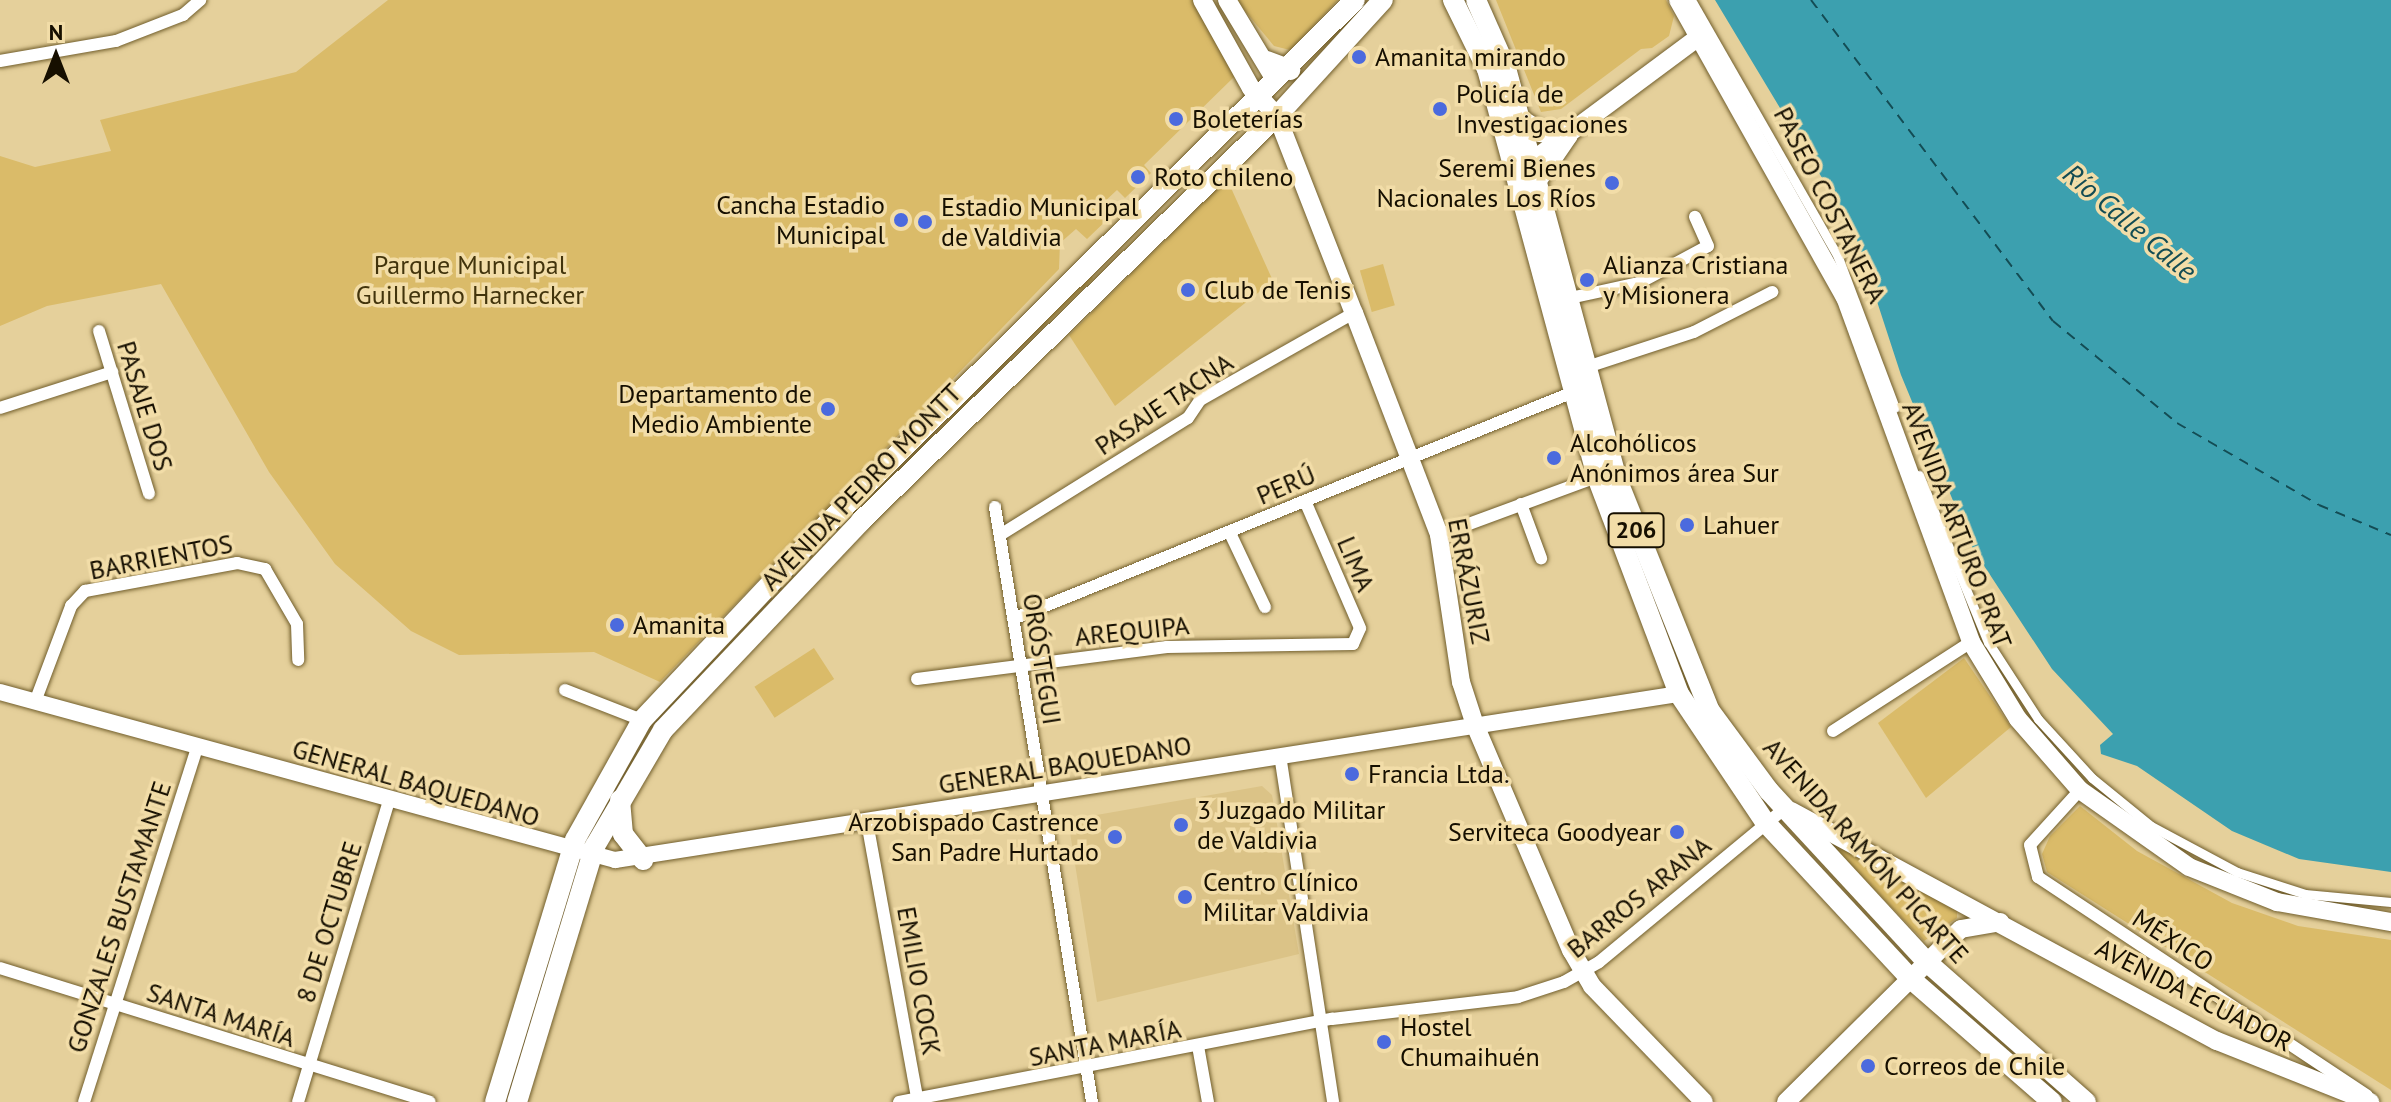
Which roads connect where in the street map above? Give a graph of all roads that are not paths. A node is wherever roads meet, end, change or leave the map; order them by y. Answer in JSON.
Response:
{"nodes":[{"id":1,"x":200,"y":0,"type":"edge"},
{"id":2,"x":1202,"y":0,"type":"edge"},
{"id":3,"x":1227,"y":0,"type":"edge"},
{"id":4,"x":1355,"y":0,"type":"edge"},
{"id":5,"x":1383,"y":0,"type":"edge"},
{"id":6,"x":1453,"y":0,"type":"edge"},
{"id":7,"x":1476,"y":0,"type":"edge"},
{"id":8,"x":1678,"y":0,"type":"edge"},
{"id":9,"x":1691,"y":0,"type":"edge"},
{"id":10,"x":1700,"y":36,"type":"junction"},
{"id":11,"x":0,"y":61,"type":"edge"},
{"id":12,"x":1267,"y":61,"type":"joint"},
{"id":13,"x":1284,"y":74,"type":"junction"},
{"id":14,"x":1258,"y":97,"type":"junction"},
{"id":15,"x":1277,"y":116,"type":"junction"},
{"id":16,"x":1518,"y":118,"type":"junction"},
{"id":17,"x":1568,"y":135,"type":"junction"},
{"id":18,"x":1532,"y":173,"type":"junction"},
{"id":19,"x":1516,"y":199,"type":"junction"},
{"id":20,"x":1695,"y":217,"type":"dead end"},
{"id":21,"x":1096,"y":255,"type":"junction"},
{"id":22,"x":1110,"y":272,"type":"junction"},
{"id":23,"x":1772,"y":292,"type":"dead end"},
{"id":24,"x":1570,"y":298,"type":"junction"},
{"id":25,"x":1354,"y":313,"type":"junction"},
{"id":26,"x":99,"y":331,"type":"dead end"},
{"id":27,"x":1590,"y":366,"type":"junction"},
{"id":28,"x":112,"y":372,"type":"junction"},
{"id":29,"x":1576,"y":391,"type":"junction"},
{"id":30,"x":0,"y":408,"type":"edge"},
{"id":31,"x":1410,"y":459,"type":"junction"},
{"id":32,"x":1597,"y":477,"type":"junction"},
{"id":33,"x":149,"y":494,"type":"dead end"},
{"id":34,"x":1305,"y":501,"type":"junction"},
{"id":35,"x":1521,"y":504,"type":"junction"},
{"id":36,"x":995,"y":507,"type":"dead end"},
{"id":37,"x":854,"y":514,"type":"junction"},
{"id":38,"x":1230,"y":533,"type":"junction"},
{"id":39,"x":1000,"y":535,"type":"junction"},
{"id":40,"x":1439,"y":535,"type":"junction"},
{"id":41,"x":1541,"y":558,"type":"dead end"},
{"id":42,"x":1265,"y":607,"type":"dead end"},
{"id":43,"x":1013,"y":619,"type":"junction"},
{"id":44,"x":1971,"y":642,"type":"junction"},
{"id":45,"x":1353,"y":644,"type":"joint"},
{"id":46,"x":298,"y":660,"type":"dead end"},
{"id":47,"x":1019,"y":664,"type":"junction"},
{"id":48,"x":917,"y":679,"type":"dead end"},
{"id":49,"x":565,"y":690,"type":"dead end"},
{"id":50,"x":0,"y":692,"type":"edge"},
{"id":51,"x":1679,"y":694,"type":"junction"},
{"id":52,"x":35,"y":702,"type":"junction"},
{"id":53,"x":642,"y":720,"type":"junction"},
{"id":54,"x":1475,"y":725,"type":"junction"},
{"id":55,"x":1833,"y":731,"type":"dead end"},
{"id":56,"x":197,"y":747,"type":"junction"},
{"id":57,"x":1280,"y":755,"type":"junction"},
{"id":58,"x":2080,"y":790,"type":"junction"},
{"id":59,"x":1043,"y":792,"type":"junction"},
{"id":60,"x":620,"y":793,"type":"junction"},
{"id":61,"x":389,"y":800,"type":"junction"},
{"id":62,"x":1785,"y":808,"type":"junction"},
{"id":63,"x":867,"y":822,"type":"junction"},
{"id":64,"x":1765,"y":822,"type":"junction"},
{"id":65,"x":571,"y":851,"type":"junction"},
{"id":66,"x":591,"y":857,"type":"junction"},
{"id":67,"x":643,"y":860,"type":"junction"},
{"id":68,"x":1958,"y":898,"type":"junction"},
{"id":69,"x":2391,"y":902,"type":"edge"},
{"id":70,"x":2000,"y":922,"type":"junction"},
{"id":71,"x":2391,"y":922,"type":"edge"},
{"id":72,"x":1961,"y":929,"type":"junction"},
{"id":73,"x":1927,"y":962,"type":"junction"},
{"id":74,"x":0,"y":968,"type":"edge"},
{"id":75,"x":1583,"y":974,"type":"junction"},
{"id":76,"x":1911,"y":979,"type":"junction"},
{"id":77,"x":112,"y":1003,"type":"junction"},
{"id":78,"x":1320,"y":1021,"type":"junction"},
{"id":79,"x":1198,"y":1046,"type":"junction"},
{"id":80,"x":309,"y":1066,"type":"junction"},
{"id":81,"x":1088,"y":1071,"type":"junction"},
{"id":82,"x":918,"y":1100,"type":"edge"},
{"id":83,"x":84,"y":1102,"type":"edge"},
{"id":84,"x":298,"y":1102,"type":"edge"},
{"id":85,"x":430,"y":1102,"type":"edge"},
{"id":86,"x":495,"y":1102,"type":"edge"},
{"id":87,"x":517,"y":1102,"type":"edge"},
{"id":88,"x":899,"y":1102,"type":"edge"},
{"id":89,"x":1092,"y":1102,"type":"edge"},
{"id":90,"x":1208,"y":1102,"type":"edge"},
{"id":91,"x":1333,"y":1102,"type":"edge"},
{"id":92,"x":1704,"y":1102,"type":"edge"},
{"id":93,"x":1786,"y":1102,"type":"edge"},
{"id":94,"x":2052,"y":1102,"type":"edge"},
{"id":95,"x":2086,"y":1102,"type":"edge"},
{"id":96,"x":2372,"y":1102,"type":"edge"}],
"edges":[{"from":1,"to":11,"type":"street"},
{"from":2,"to":14,"type":"main road","name":"ERRÁZURIZ"},
{"from":3,"to":12,"type":"main road"},
{"from":4,"to":13,"type":"main road","name":"AVENIDA PEDRO MONTT"},
{"from":5,"to":15,"type":"main road","name":"AVENIDA PEDRO MONTT"},
{"from":6,"to":19,"type":"main road","name":"AVENIDA RAMÓN PICARTE","number":"206"},
{"from":7,"to":16,"type":"main road","name":"AVENIDA RAMÓN PICARTE","number":"206"},
{"from":8,"to":10,"type":"main road","name":"AVENIDA ARTURO PRAT"},
{"from":9,"to":69,"type":"street","name":"PASEO COSTANERA"},
{"from":10,"to":17,"type":"main road"},
{"from":10,"to":44,"type":"main road","name":"AVENIDA ARTURO PRAT"},
{"from":12,"to":13,"type":"main road"},
{"from":13,"to":14,"type":"main road","name":"AVENIDA PEDRO MONTT"},
{"from":13,"to":15,"type":"main road"},
{"from":14,"to":15,"type":"main road","name":"ERRÁZURIZ"},
{"from":14,"to":21,"type":"main road","name":"AVENIDA PEDRO MONTT"},
{"from":15,"to":22,"type":"main road","name":"AVENIDA PEDRO MONTT"},
{"from":15,"to":25,"type":"main road","name":"ERRÁZURIZ"},
{"from":16,"to":17,"type":"main road"},
{"from":16,"to":18,"type":"main road","name":"AVENIDA RAMÓN PICARTE","number":"206"},
{"from":17,"to":18,"type":"main road"},
{"from":18,"to":19,"type":"main road"},
{"from":18,"to":24,"type":"main road","name":"AVENIDA RAMÓN PICARTE","number":"206"},
{"from":19,"to":29,"type":"main road","name":"AVENIDA RAMÓN PICARTE","number":"206"},
{"from":20,"to":24,"type":"street"},
{"from":21,"to":22,"type":"main road"},
{"from":21,"to":37,"type":"main road","name":"AVENIDA PEDRO MONTT"},
{"from":22,"to":37,"type":"main road","name":"AVENIDA PEDRO MONTT"},
{"from":23,"to":27,"type":"street"},
{"from":24,"to":27,"type":"main road","name":"AVENIDA RAMÓN PICARTE","number":"206"},
{"from":25,"to":31,"type":"main road","name":"ERRÁZURIZ"},
{"from":25,"to":39,"type":"street","name":"PASAJE TACNA"},
{"from":26,"to":28,"type":"street","name":"PASAJE DOS"},
{"from":27,"to":62,"type":"main road","name":"AVENIDA RAMÓN PICARTE","number":"206"},
{"from":28,"to":30,"type":"street"},
{"from":28,"to":33,"type":"street","name":"PASAJE DOS"},
{"from":29,"to":31,"type":"street","name":"PERÚ"},
{"from":29,"to":32,"type":"main road","name":"AVENIDA RAMÓN PICARTE","number":"206"},
{"from":31,"to":34,"type":"street","name":"PERÚ"},
{"from":31,"to":40,"type":"main road","name":"ERRÁZURIZ"},
{"from":32,"to":35,"type":"street"},
{"from":32,"to":51,"type":"main road","name":"AVENIDA RAMÓN PICARTE","number":"206"},
{"from":34,"to":38,"type":"street","name":"PERÚ"},
{"from":34,"to":45,"type":"street","name":"LIMA"},
{"from":35,"to":40,"type":"street"},
{"from":35,"to":41,"type":"street"},
{"from":36,"to":39,"type":"street","name":"ORÓSTEGUI"},
{"from":37,"to":53,"type":"main road","name":"AVENIDA PEDRO MONTT"},
{"from":37,"to":60,"type":"main road","name":"AVENIDA PEDRO MONTT"},
{"from":38,"to":42,"type":"street"},
{"from":38,"to":43,"type":"street","name":"PERÚ"},
{"from":39,"to":43,"type":"street","name":"ORÓSTEGUI"},
{"from":40,"to":54,"type":"main road","name":"ERRÁZURIZ"},
{"from":43,"to":47,"type":"street","name":"ORÓSTEGUI"},
{"from":44,"to":55,"type":"street"},
{"from":44,"to":58,"type":"main road","name":"AVENIDA ARTURO PRAT"},
{"from":45,"to":47,"type":"street","name":"AREQUIPA"},
{"from":46,"to":52,"type":"street","name":"BARRIENTOS"},
{"from":47,"to":48,"type":"street","name":"AREQUIPA"},
{"from":47,"to":59,"type":"street","name":"ORÓSTEGUI"},
{"from":49,"to":53,"type":"street"},
{"from":50,"to":52,"type":"street","name":"GENERAL BAQUEDANO"},
{"from":51,"to":54,"type":"street","name":"GENERAL BAQUEDANO"},
{"from":51,"to":64,"type":"main road","name":"AVENIDA RAMÓN PICARTE","number":"206"},
{"from":52,"to":56,"type":"street","name":"GENERAL BAQUEDANO"},
{"from":53,"to":65,"type":"main road","name":"AVENIDA PEDRO MONTT"},
{"from":54,"to":57,"type":"street","name":"GENERAL BAQUEDANO"},
{"from":54,"to":75,"type":"main road","name":"ERRÁZURIZ"},
{"from":56,"to":61,"type":"street","name":"GENERAL BAQUEDANO"},
{"from":56,"to":77,"type":"street","name":"GONZALES BUSTAMANTE"},
{"from":57,"to":59,"type":"street","name":"GENERAL BAQUEDANO"},
{"from":57,"to":78,"type":"street"},
{"from":58,"to":71,"type":"main road","name":"AVENIDA ARTURO PRAT"},
{"from":58,"to":96,"type":"street","name":"MÉXICO"},
{"from":59,"to":63,"type":"street","name":"GENERAL BAQUEDANO"},
{"from":59,"to":81,"type":"street","name":"ORÓSTEGUI"},
{"from":60,"to":66,"type":"main road","name":"AVENIDA PEDRO MONTT"},
{"from":60,"to":67,"type":"main road"},
{"from":61,"to":65,"type":"street","name":"GENERAL BAQUEDANO"},
{"from":61,"to":80,"type":"street","name":"8 DE OCTUBRE"},
{"from":62,"to":64,"type":"street","name":"BARROS ARANA"},
{"from":62,"to":68,"type":"main road","name":"AVENIDA ECUADOR"},
{"from":62,"to":73,"type":"main road","name":"AVENIDA RAMÓN PICARTE","number":"206"},
{"from":63,"to":67,"type":"street","name":"GENERAL BAQUEDANO"},
{"from":63,"to":82,"type":"street","name":"EMILIO COCK"},
{"from":64,"to":75,"type":"street","name":"BARROS ARANA"},
{"from":64,"to":76,"type":"main road","name":"AVENIDA RAMÓN PICARTE","number":"206"},
{"from":65,"to":66,"type":"street","name":"GENERAL BAQUEDANO"},
{"from":65,"to":86,"type":"main road","name":"AVENIDA PEDRO MONTT"},
{"from":66,"to":67,"type":"street","name":"GENERAL BAQUEDANO"},
{"from":66,"to":87,"type":"main road","name":"AVENIDA PEDRO MONTT"},
{"from":68,"to":70,"type":"main road","name":"AVENIDA ECUADOR"},
{"from":68,"to":72,"type":"main road"},
{"from":70,"to":72,"type":"main road"},
{"from":70,"to":96,"type":"main road","name":"AVENIDA ECUADOR"},
{"from":72,"to":73,"type":"main road"},
{"from":73,"to":76,"type":"main road"},
{"from":73,"to":95,"type":"main road","name":"AVENIDA RAMÓN PICARTE","number":"206"},
{"from":74,"to":77,"type":"street","name":"SANTA MARÍA"},
{"from":75,"to":78,"type":"street","name":"BARROS ARANA"},
{"from":75,"to":92,"type":"main road","name":"ERRÁZURIZ"},
{"from":76,"to":93,"type":"main road"},
{"from":76,"to":94,"type":"main road","name":"AVENIDA RAMÓN PICARTE","number":"206"},
{"from":77,"to":80,"type":"street","name":"SANTA MARÍA"},
{"from":77,"to":83,"type":"street","name":"GONZALES BUSTAMANTE"},
{"from":78,"to":79,"type":"street","name":"SANTA MARÍA"},
{"from":78,"to":91,"type":"street"},
{"from":79,"to":81,"type":"street","name":"SANTA MARÍA"},
{"from":79,"to":90,"type":"street"},
{"from":80,"to":84,"type":"street","name":"8 DE OCTUBRE"},
{"from":80,"to":85,"type":"street","name":"SANTA MARÍA"},
{"from":81,"to":82,"type":"street","name":"SANTA MARÍA"},
{"from":81,"to":89,"type":"street","name":"ORÓSTEGUI"},
{"from":82,"to":88,"type":"street","name":"SANTA MARÍA"}]}
